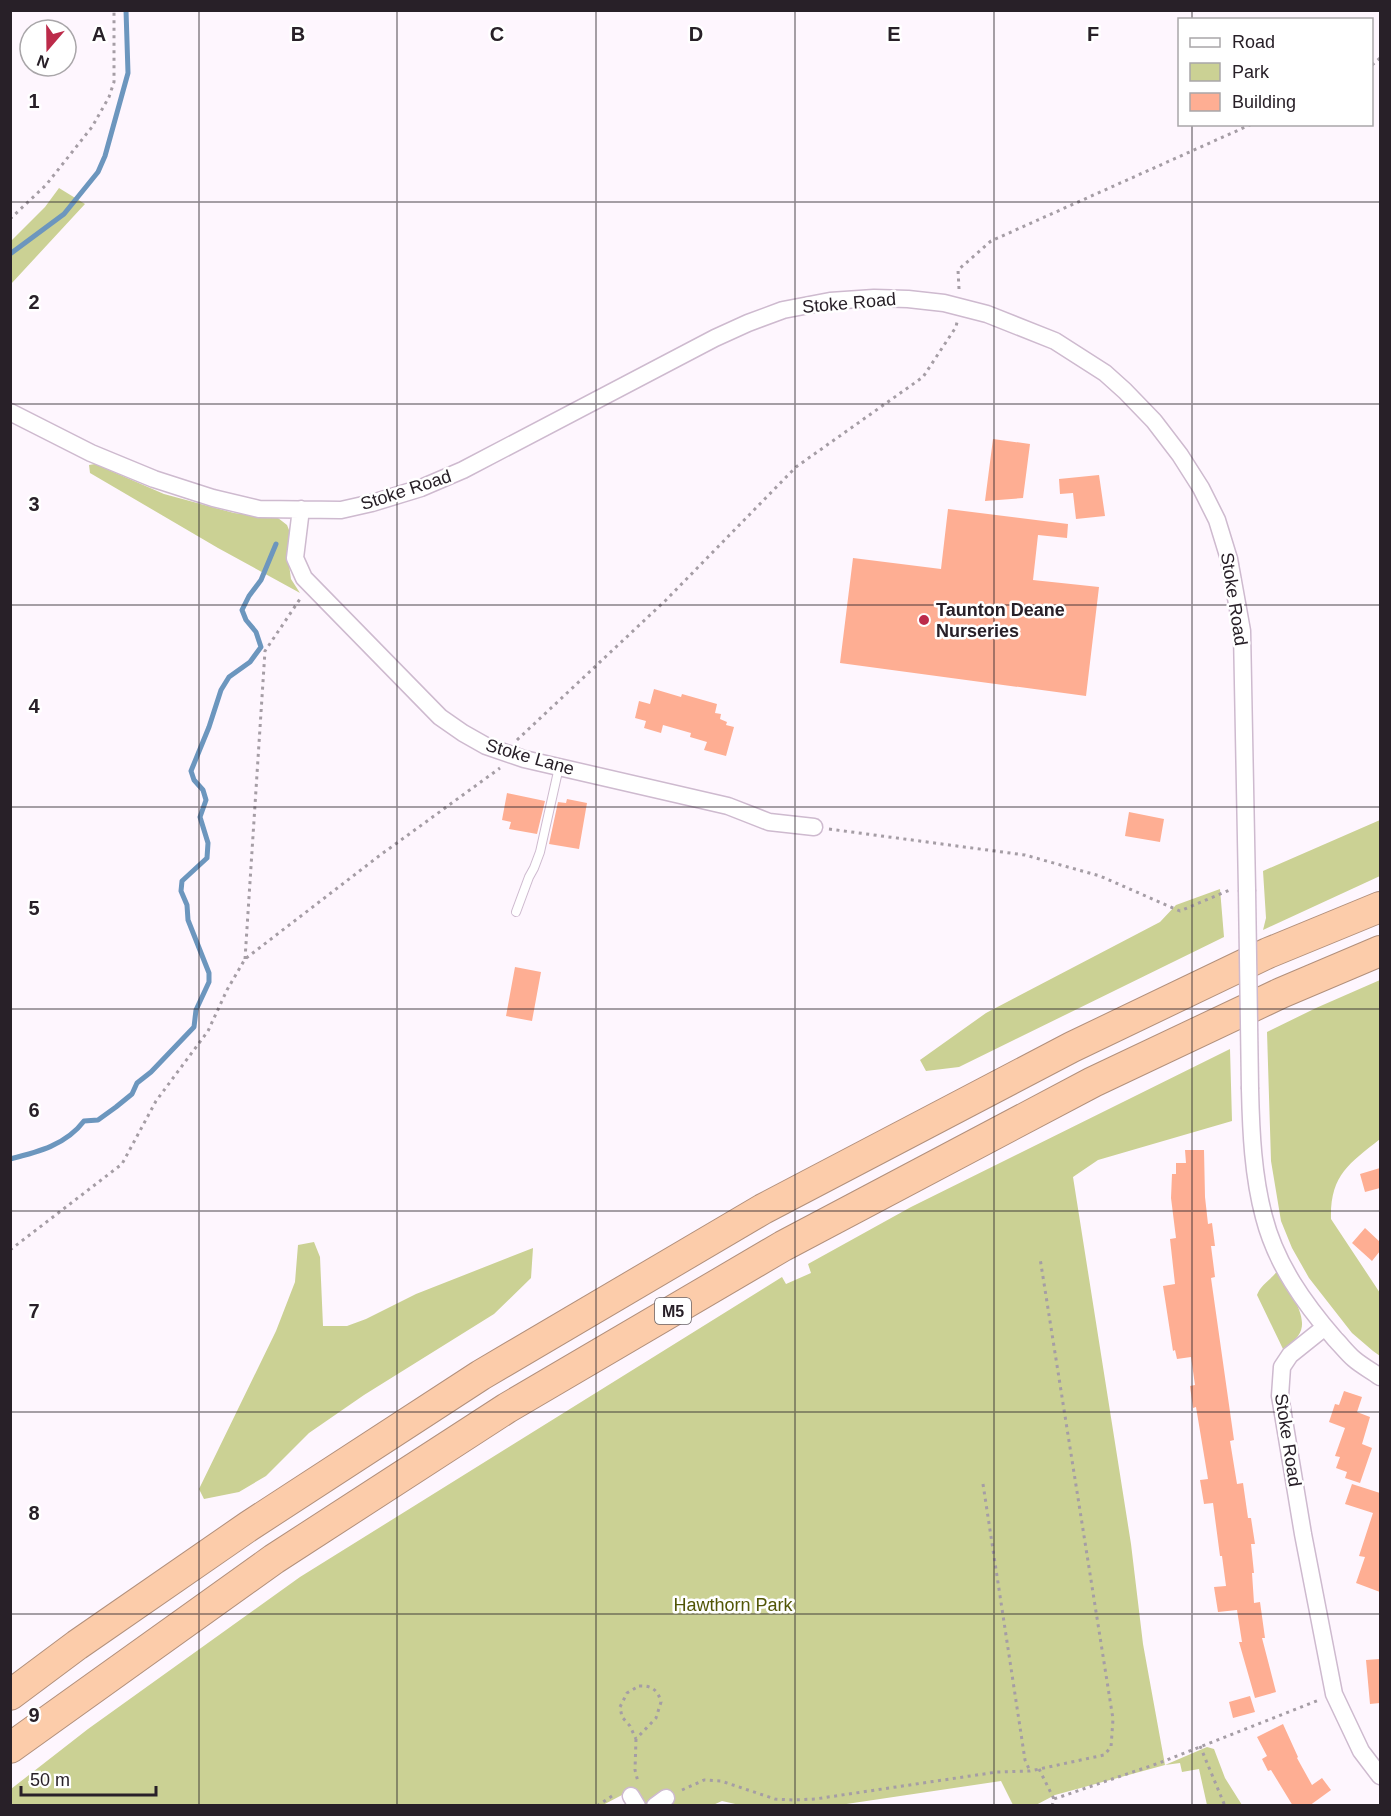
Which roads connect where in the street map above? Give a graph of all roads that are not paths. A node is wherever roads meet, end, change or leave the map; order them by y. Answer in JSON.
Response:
{"nodes":[{"id":1,"x":10,"y":412,"type":"edge"},
{"id":2,"x":301,"y":509,"type":"junction"},
{"id":3,"x":559,"y":767,"type":"junction"},
{"id":4,"x":814,"y":828,"type":"road end"},
{"id":5,"x":1380,"y":907,"type":"edge"},
{"id":6,"x":516,"y":912,"type":"dead end"},
{"id":7,"x":1380,"y":951,"type":"edge"},
{"id":8,"x":1325,"y":1327,"type":"junction"},
{"id":9,"x":1380,"y":1377,"type":"edge"},
{"id":10,"x":10,"y":1695,"type":"edge"},
{"id":11,"x":10,"y":1748,"type":"edge"},
{"id":12,"x":1380,"y":1776,"type":"edge"}],
"edges":[{"from":1,"to":2,"type":"street","name":"Stoke Road"},
{"from":2,"to":3,"type":"street","name":"Stoke Lane"},
{"from":2,"to":8,"type":"street","name":"Stoke Road","bridge":true},
{"from":3,"to":4,"type":"street","name":"Stoke Lane"},
{"from":3,"to":6,"type":"lane"},
{"from":5,"to":10,"type":"highway","number":"M5"},
{"from":7,"to":11,"type":"highway","number":"M5"},
{"from":8,"to":9,"type":"street"},
{"from":8,"to":12,"type":"street","name":"Stoke Road"}]}
